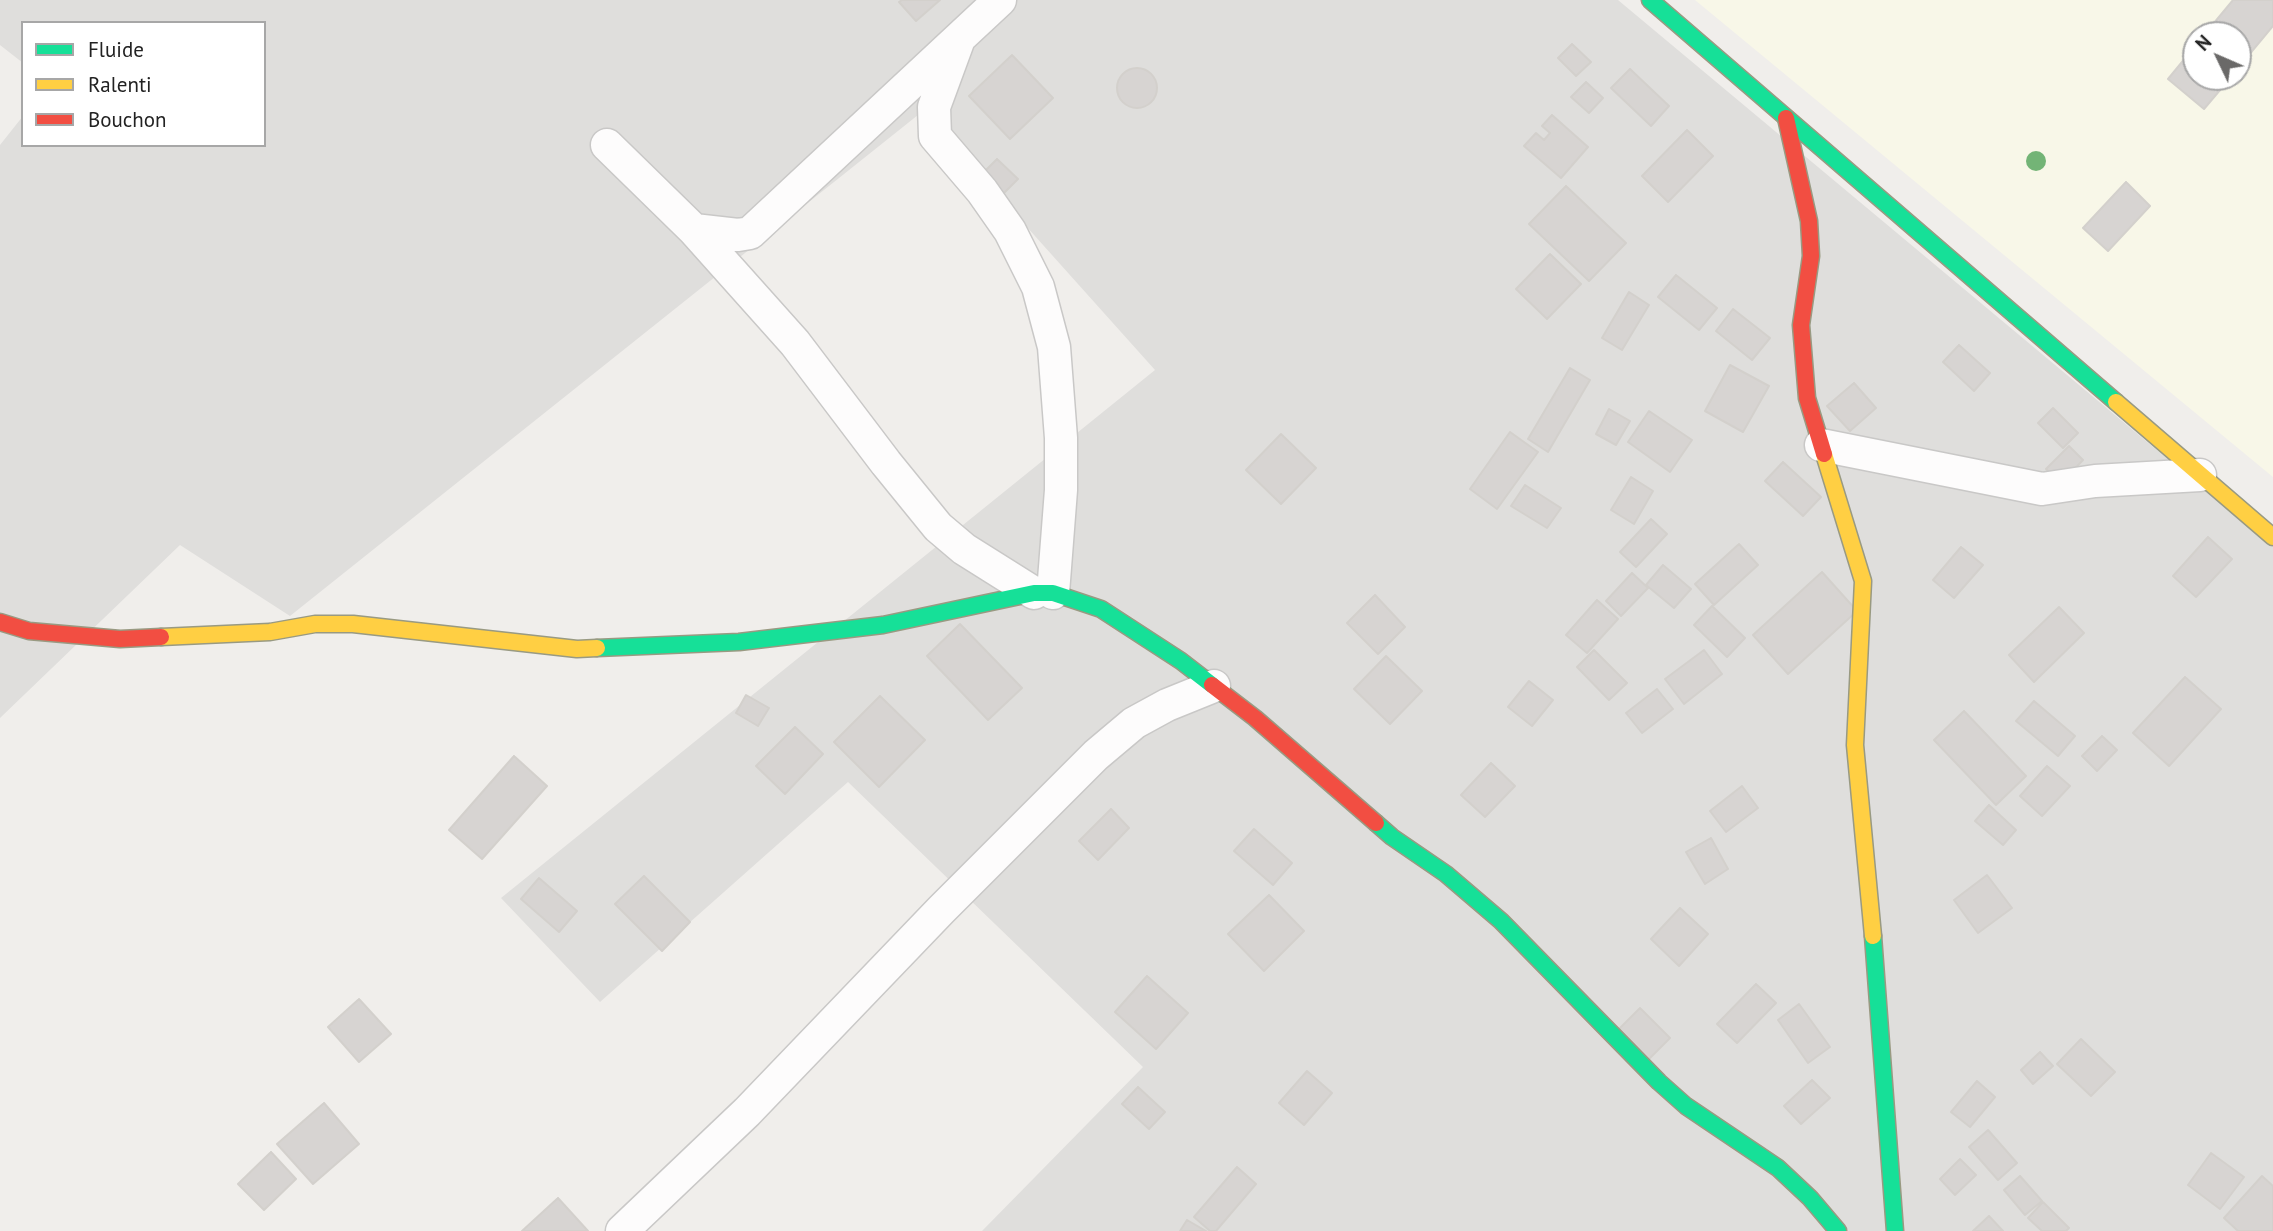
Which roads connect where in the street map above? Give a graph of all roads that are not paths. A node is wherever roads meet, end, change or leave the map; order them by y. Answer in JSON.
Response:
{"nodes":[{"id":1,"x":1000,"y":0,"type":"edge"},
{"id":2,"x":1650,"y":0,"type":"edge"},
{"id":3,"x":959,"y":39,"type":"junction"},
{"id":4,"x":1786,"y":118,"type":"junction"},
{"id":5,"x":607,"y":145,"type":"dead end"},
{"id":6,"x":694,"y":230,"type":"junction"},
{"id":7,"x":1821,"y":445,"type":"junction"},
{"id":8,"x":2200,"y":475,"type":"junction"},
{"id":9,"x":2273,"y":537,"type":"edge"},
{"id":10,"x":1043,"y":593,"type":"junction"},
{"id":11,"x":0,"y":622,"type":"edge"},
{"id":12,"x":1214,"y":686,"type":"junction"},
{"id":13,"x":622,"y":1231,"type":"edge"},
{"id":14,"x":1838,"y":1231,"type":"edge"},
{"id":15,"x":1895,"y":1231,"type":"edge"}],
"edges":[{"from":1,"to":3,"type":"street"},
{"from":2,"to":4,"type":"street"},
{"from":3,"to":6,"type":"street"},
{"from":3,"to":10,"type":"street"},
{"from":4,"to":7,"type":"street"},
{"from":4,"to":8,"type":"street"},
{"from":5,"to":6,"type":"street"},
{"from":6,"to":10,"type":"street"},
{"from":7,"to":8,"type":"street"},
{"from":7,"to":15,"type":"street"},
{"from":8,"to":9,"type":"street"},
{"from":10,"to":11,"type":"street"},
{"from":10,"to":12,"type":"street"},
{"from":12,"to":13,"type":"street"},
{"from":12,"to":14,"type":"street"}]}
